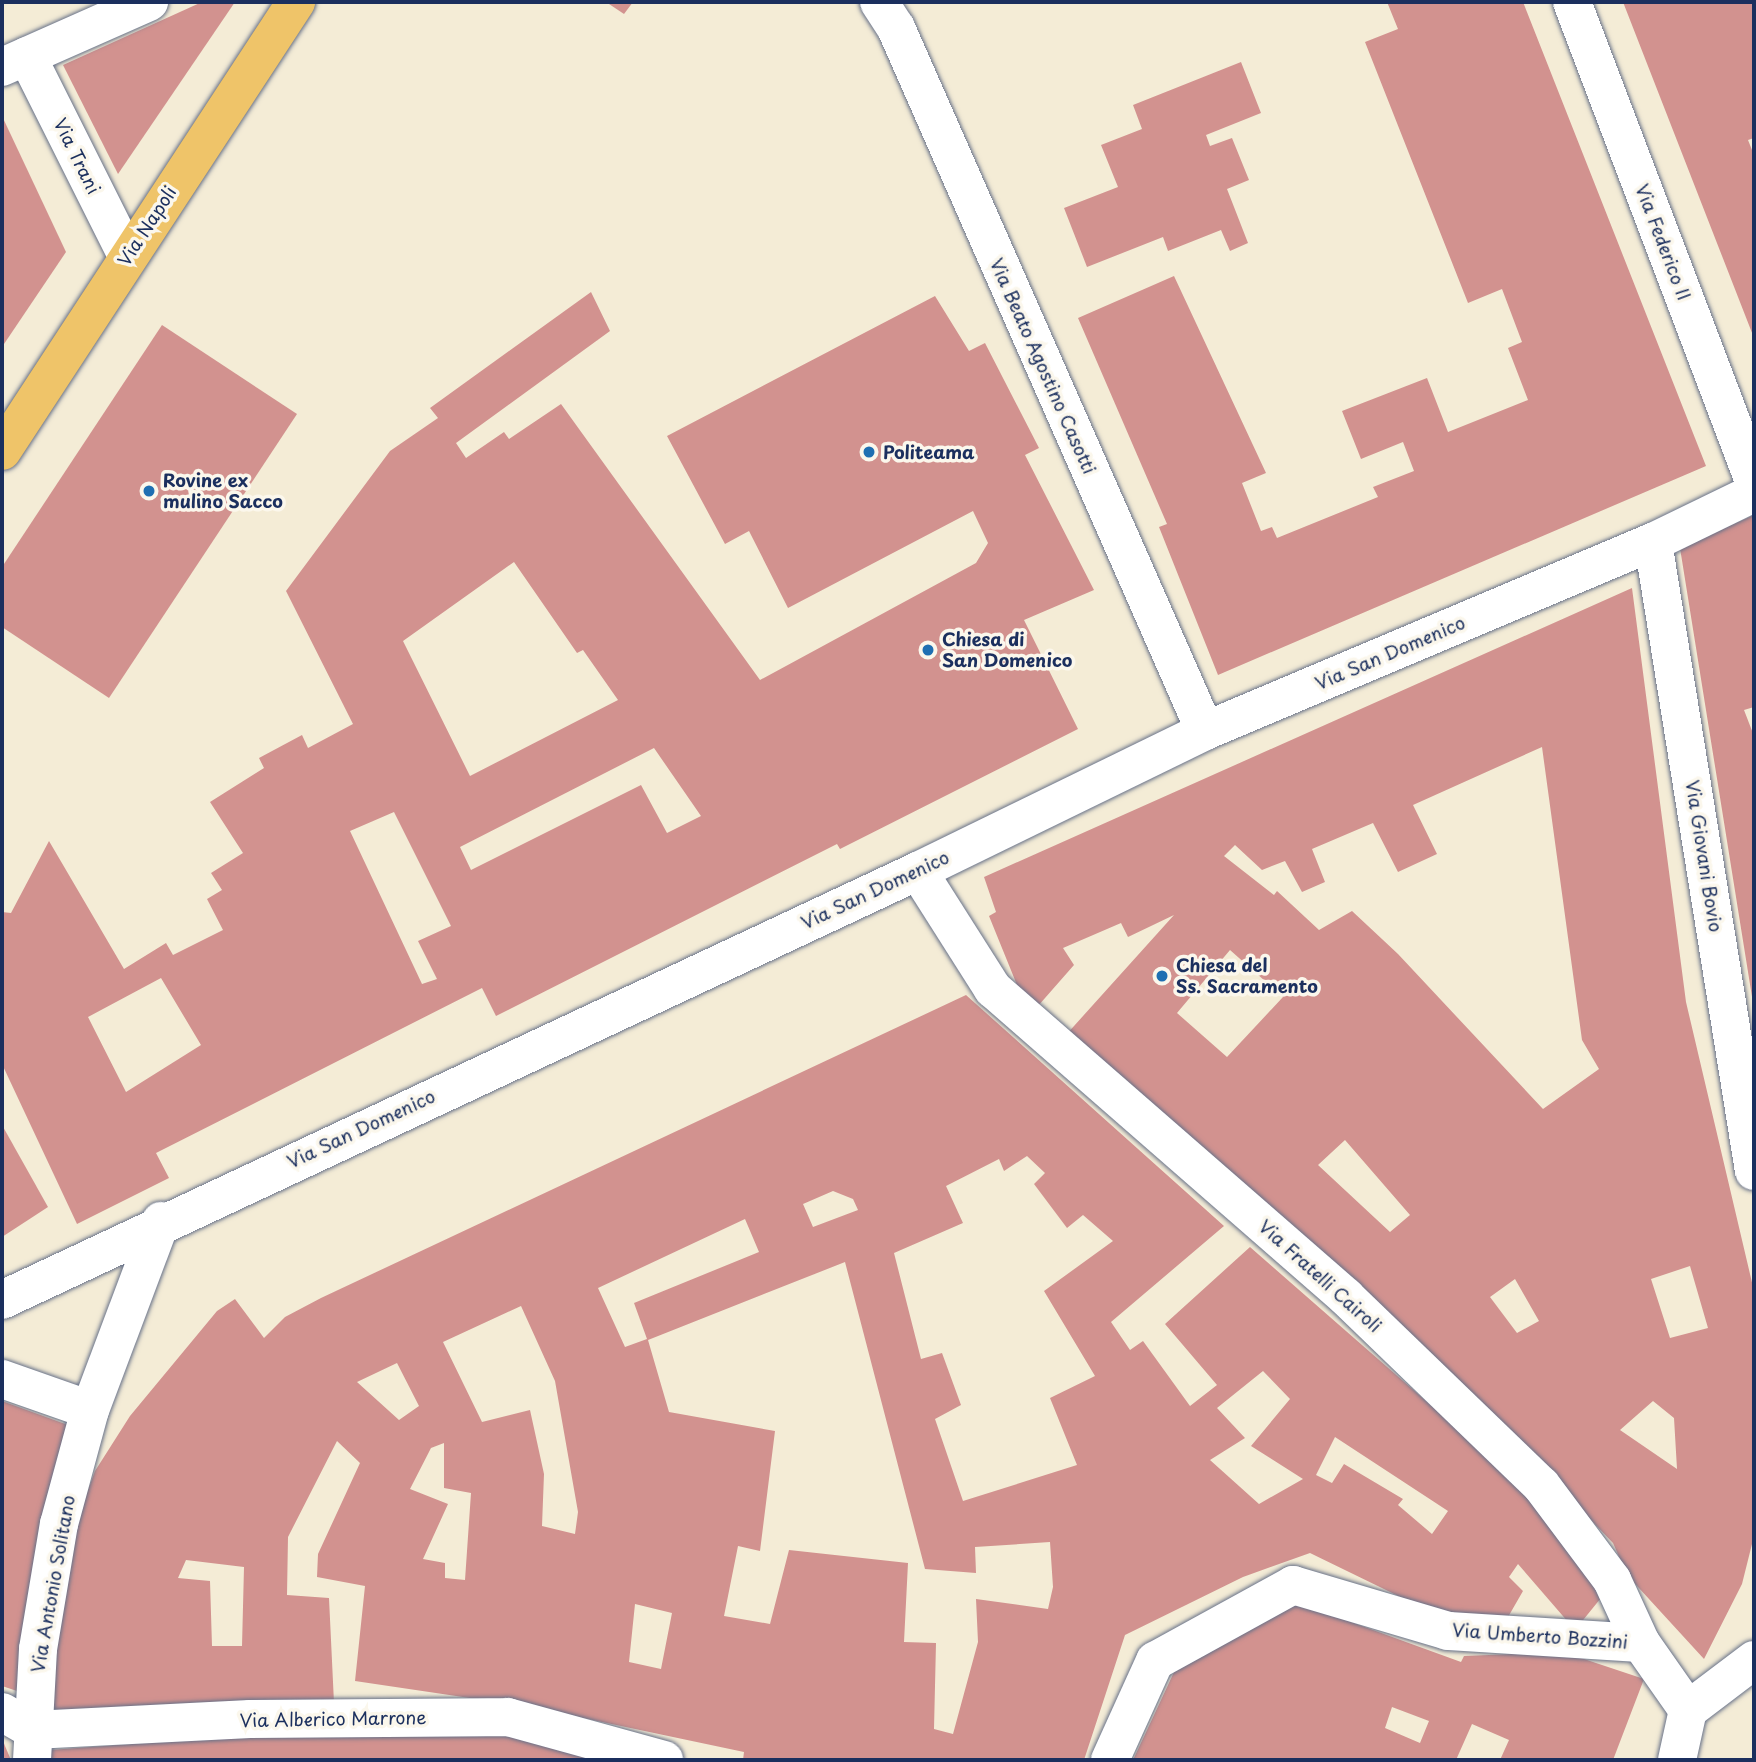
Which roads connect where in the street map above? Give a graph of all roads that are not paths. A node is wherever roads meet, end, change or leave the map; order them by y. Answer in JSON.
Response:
{"nodes":[{"id":1,"x":149,"y":2,"type":"edge"},
{"id":2,"x":296,"y":2,"type":"edge"},
{"id":3,"x":879,"y":2,"type":"edge"},
{"id":4,"x":1572,"y":2,"type":"edge"},
{"id":5,"x":14,"y":61,"type":"edge"},
{"id":6,"x":127,"y":257,"type":"junction"},
{"id":7,"x":2,"y":451,"type":"edge"},
{"id":8,"x":1754,"y":481,"type":"edge"},
{"id":9,"x":1754,"y":493,"type":"edge"},
{"id":10,"x":1653,"y":542,"type":"junction"},
{"id":11,"x":1205,"y":731,"type":"junction"},
{"id":12,"x":918,"y":871,"type":"junction"},
{"id":13,"x":1754,"y":1171,"type":"edge"},
{"id":14,"x":161,"y":1221,"type":"junction"},
{"id":15,"x":5,"y":1294,"type":"edge"},
{"id":16,"x":2,"y":1379,"type":"edge"},
{"id":17,"x":90,"y":1410,"type":"junction"},
{"id":18,"x":1641,"y":1643,"type":"junction"},
{"id":19,"x":1754,"y":1660,"type":"edge"},
{"id":20,"x":1688,"y":1710,"type":"junction"},
{"id":21,"x":22,"y":1734,"type":"edge"},
{"id":22,"x":664,"y":1760,"type":"edge"},
{"id":23,"x":1110,"y":1760,"type":"edge"},
{"id":24,"x":1677,"y":1760,"type":"edge"}],
"edges":[{"from":1,"to":5,"type":"street"},
{"from":2,"to":6,"type":"main road","name":"Via Napoli"},
{"from":3,"to":11,"type":"street","name":"Via Beato Agostino Casotti"},
{"from":4,"to":8,"type":"street","name":"Via Federico II"},
{"from":5,"to":6,"type":"street","name":"Via Trani"},
{"from":6,"to":7,"type":"main road","name":"Via Napoli"},
{"from":9,"to":10,"type":"street","name":"Via San Domenico"},
{"from":10,"to":11,"type":"street","name":"Via San Domenico"},
{"from":10,"to":13,"type":"street","name":"Via Giovani Bovio"},
{"from":11,"to":12,"type":"street","name":"Via San Domenico"},
{"from":12,"to":14,"type":"street","name":"Via San Domenico"},
{"from":12,"to":18,"type":"street","name":"Via Fratelli Cairoli"},
{"from":14,"to":15,"type":"street","name":"Via San Domenico"},
{"from":14,"to":17,"type":"street","name":"Via Antonio Solitano"},
{"from":16,"to":17,"type":"street"},
{"from":17,"to":21,"type":"street","name":"Via Antonio Solitano"},
{"from":18,"to":20,"type":"street","name":"Via Fratelli Cairoli"},
{"from":18,"to":23,"type":"street","name":"Via Umberto Bozzini"},
{"from":19,"to":20,"type":"street"},
{"from":20,"to":24,"type":"street"},
{"from":21,"to":22,"type":"street","name":"Via Alberico Marrone"}]}
